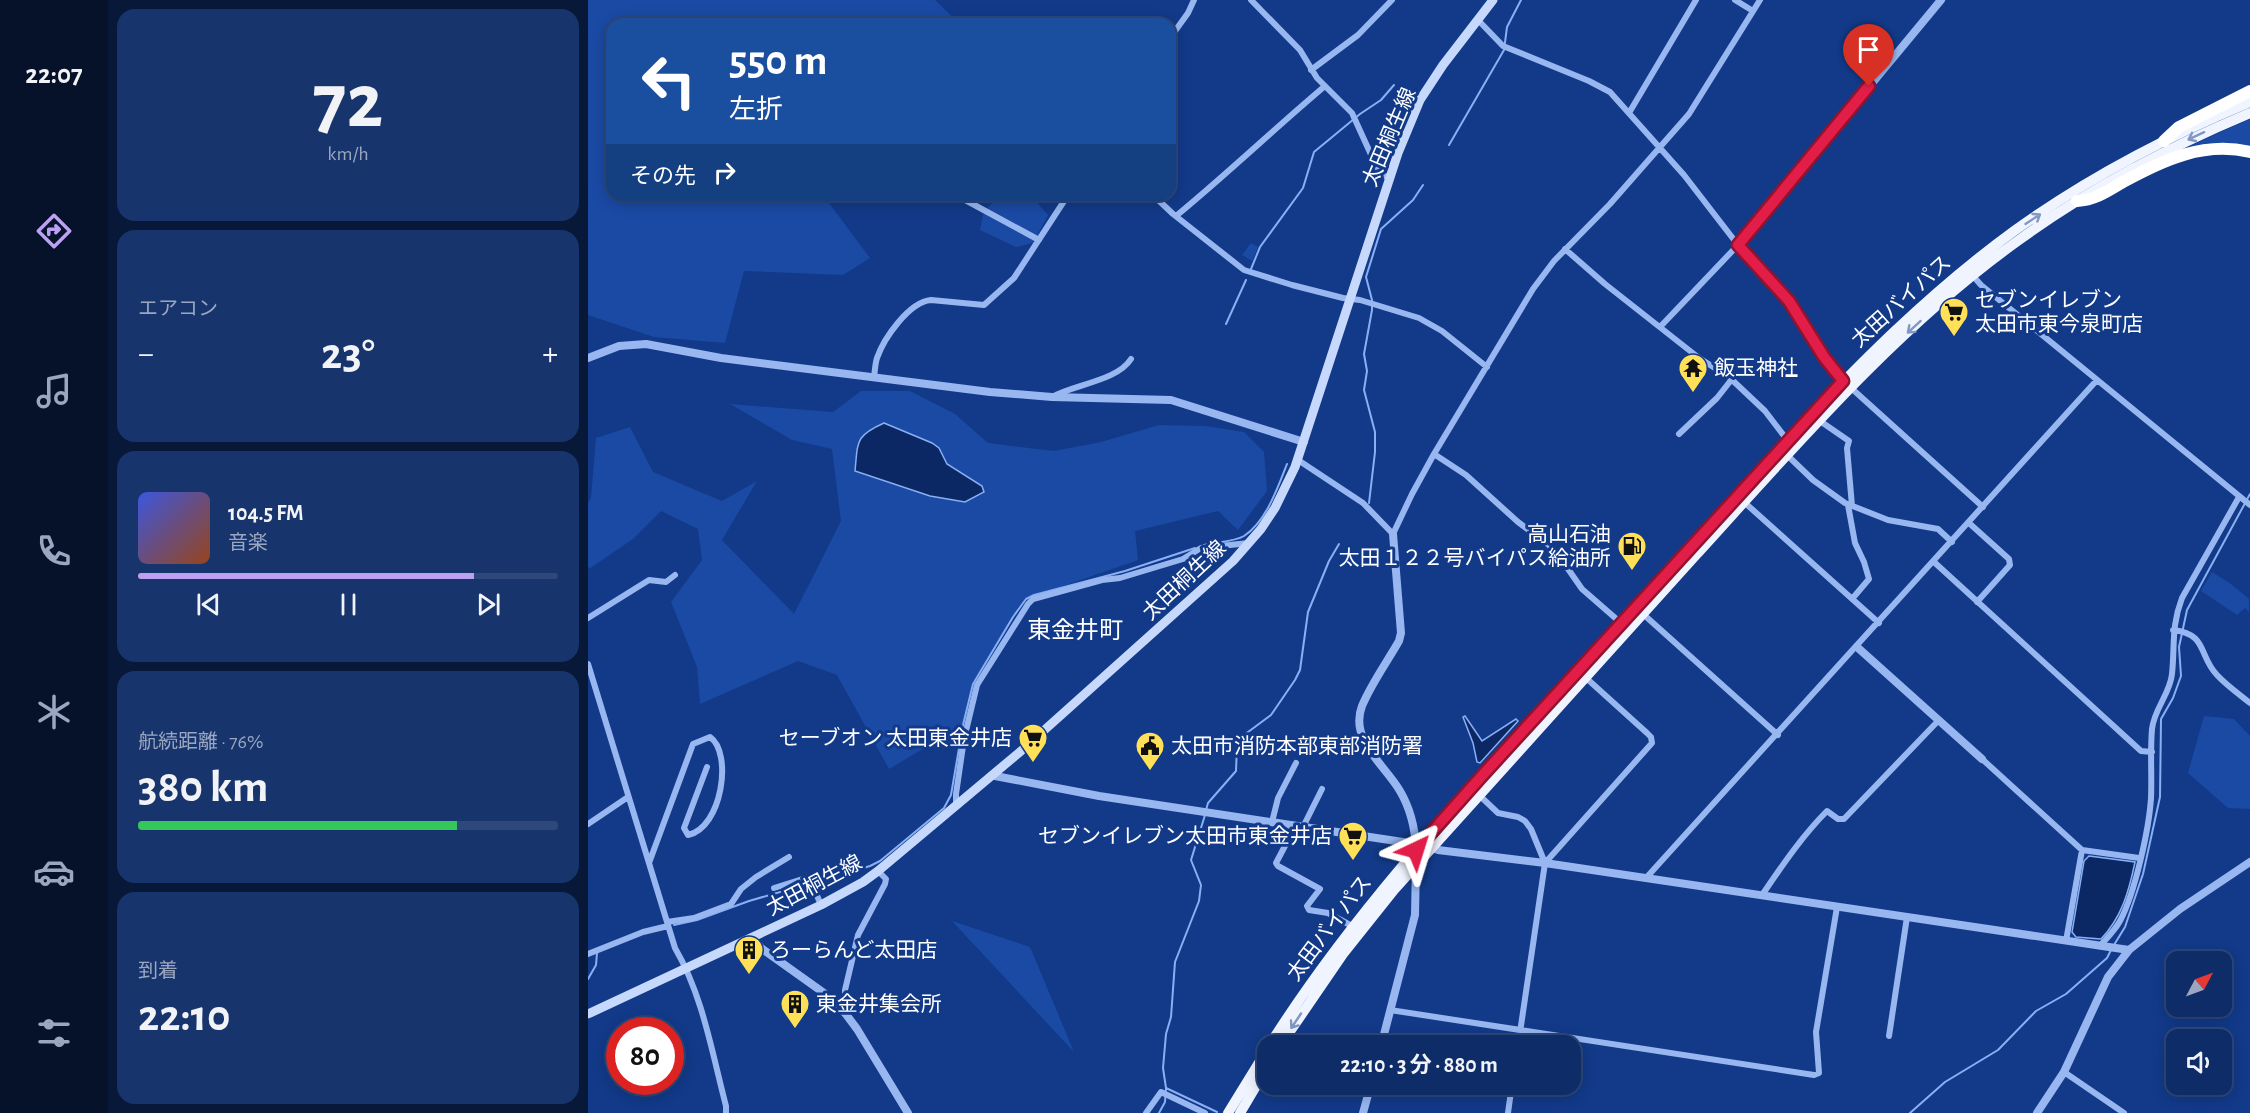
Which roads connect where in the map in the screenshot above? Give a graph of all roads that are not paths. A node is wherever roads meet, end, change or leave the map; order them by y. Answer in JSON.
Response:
{"nodes":[{"id":1,"x":1194,"y":0,"type":"edge"},
{"id":2,"x":1251,"y":0,"type":"edge"},
{"id":3,"x":1392,"y":0,"type":"edge"},
{"id":4,"x":1493,"y":0,"type":"edge"},
{"id":5,"x":1734,"y":0,"type":"edge"},
{"id":6,"x":1760,"y":0,"type":"edge"},
{"id":7,"x":1941,"y":0,"type":"edge"},
{"id":8,"x":1693,"y":1,"type":"edge"},
{"id":9,"x":1753,"y":11,"type":"junction"},
{"id":10,"x":1478,"y":20,"type":"junction"},
{"id":11,"x":1176,"y":30,"type":"edge"},
{"id":12,"x":1311,"y":70,"type":"junction"},
{"id":13,"x":1325,"y":86,"type":"junction"},
{"id":14,"x":2250,"y":91,"type":"edge"},
{"id":15,"x":2250,"y":102,"type":"edge"},
{"id":16,"x":1629,"y":113,"type":"junction"},
{"id":17,"x":2250,"y":113,"type":"edge"},
{"id":18,"x":2164,"y":141,"type":"junction"},
{"id":19,"x":1660,"y":148,"type":"junction"},
{"id":20,"x":2250,"y":152,"type":"edge"},
{"id":21,"x":1389,"y":179,"type":"junction"},
{"id":22,"x":967,"y":201,"type":"edge"},
{"id":23,"x":1064,"y":201,"type":"edge"},
{"id":24,"x":1160,"y":201,"type":"edge"},
{"id":25,"x":2078,"y":201,"type":"junction"},
{"id":26,"x":1176,"y":216,"type":"junction"},
{"id":27,"x":1039,"y":240,"type":"junction"},
{"id":28,"x":1738,"y":245,"type":"junction"},
{"id":29,"x":1564,"y":249,"type":"junction"},
{"id":30,"x":1973,"y":276,"type":"junction"},
{"id":31,"x":1350,"y":299,"type":"junction"},
{"id":32,"x":1660,"y":327,"type":"junction"},
{"id":33,"x":590,"y":357,"type":"edge"},
{"id":34,"x":1131,"y":359,"type":"dead end"},
{"id":35,"x":588,"y":367,"type":"edge"},
{"id":36,"x":1487,"y":367,"type":"junction"},
{"id":37,"x":874,"y":377,"type":"junction"},
{"id":38,"x":1732,"y":380,"type":"junction"},
{"id":39,"x":2097,"y":380,"type":"junction"},
{"id":40,"x":1847,"y":385,"type":"junction"},
{"id":41,"x":1052,"y":397,"type":"junction"},
{"id":42,"x":1820,"y":421,"type":"junction"},
{"id":43,"x":1679,"y":434,"type":"dead end"},
{"id":44,"x":1788,"y":441,"type":"junction"},
{"id":45,"x":1304,"y":442,"type":"junction"},
{"id":46,"x":1434,"y":454,"type":"junction"},
{"id":47,"x":1787,"y":455,"type":"junction"},
{"id":48,"x":1298,"y":460,"type":"junction"},
{"id":49,"x":2241,"y":498,"type":"junction"},
{"id":50,"x":1744,"y":502,"type":"junction"},
{"id":51,"x":2250,"y":505,"type":"edge"},
{"id":52,"x":1850,"y":506,"type":"junction"},
{"id":53,"x":1983,"y":507,"type":"junction"},
{"id":54,"x":1969,"y":523,"type":"junction"},
{"id":55,"x":1393,"y":534,"type":"junction"},
{"id":56,"x":1952,"y":542,"type":"junction"},
{"id":57,"x":1250,"y":543,"type":"junction"},
{"id":58,"x":1934,"y":562,"type":"junction"},
{"id":59,"x":675,"y":575,"type":"dead end"},
{"id":60,"x":1852,"y":599,"type":"junction"},
{"id":61,"x":1977,"y":602,"type":"junction"},
{"id":62,"x":1643,"y":614,"type":"junction"},
{"id":63,"x":588,"y":618,"type":"edge"},
{"id":64,"x":1621,"y":622,"type":"junction"},
{"id":65,"x":1879,"y":623,"type":"junction"},
{"id":66,"x":2179,"y":631,"type":"junction"},
{"id":67,"x":1857,"y":647,"type":"junction"},
{"id":68,"x":588,"y":664,"type":"edge"},
{"id":69,"x":1585,"y":677,"type":"junction"},
{"id":70,"x":2250,"y":703,"type":"edge"},
{"id":71,"x":1938,"y":721,"type":"junction"},
{"id":72,"x":1778,"y":735,"type":"junction"},
{"id":73,"x":2152,"y":752,"type":"junction"},
{"id":74,"x":1982,"y":759,"type":"joint"},
{"id":75,"x":1296,"y":763,"type":"dead end"},
{"id":76,"x":707,"y":767,"type":"dead end"},
{"id":77,"x":995,"y":776,"type":"dead end"},
{"id":78,"x":1322,"y":789,"type":"dead end"},
{"id":79,"x":1479,"y":795,"type":"junction"},
{"id":80,"x":628,"y":798,"type":"junction"},
{"id":81,"x":956,"y":807,"type":"junction"},
{"id":82,"x":1272,"y":822,"type":"junction"},
{"id":83,"x":588,"y":824,"type":"edge"},
{"id":84,"x":1300,"y":826,"type":"junction"},
{"id":85,"x":1421,"y":847,"type":"junction"},
{"id":86,"x":2082,"y":850,"type":"junction"},
{"id":87,"x":789,"y":856,"type":"dead end"},
{"id":88,"x":2139,"y":858,"type":"junction"},
{"id":89,"x":2250,"y":862,"type":"edge"},
{"id":90,"x":649,"y":863,"type":"junction"},
{"id":91,"x":1545,"y":863,"type":"junction"},
{"id":92,"x":1416,"y":866,"type":"junction"},
{"id":93,"x":878,"y":871,"type":"junction"},
{"id":94,"x":1646,"y":878,"type":"junction"},
{"id":95,"x":774,"y":888,"type":"dead end"},
{"id":96,"x":1762,"y":895,"type":"junction"},
{"id":97,"x":821,"y":905,"type":"junction"},
{"id":98,"x":1837,"y":907,"type":"junction"},
{"id":99,"x":1907,"y":917,"type":"junction"},
{"id":100,"x":668,"y":924,"type":"junction"},
{"id":101,"x":1352,"y":927,"type":"junction"},
{"id":102,"x":752,"y":938,"type":"junction"},
{"id":103,"x":2066,"y":941,"type":"junction"},
{"id":104,"x":2108,"y":947,"type":"junction"},
{"id":105,"x":2128,"y":950,"type":"junction"},
{"id":106,"x":588,"y":954,"type":"edge"},
{"id":107,"x":686,"y":968,"type":"junction"},
{"id":108,"x":1390,"y":1010,"type":"junction"},
{"id":109,"x":845,"y":1013,"type":"junction"},
{"id":110,"x":588,"y":1014,"type":"edge"},
{"id":111,"x":1520,"y":1030,"type":"junction"},
{"id":112,"x":1276,"y":1035,"type":"edge"},
{"id":113,"x":1288,"y":1035,"type":"edge"},
{"id":114,"x":1384,"y":1035,"type":"edge"},
{"id":115,"x":1519,"y":1035,"type":"edge"},
{"id":116,"x":1889,"y":1036,"type":"dead end"},
{"id":117,"x":1257,"y":1065,"type":"edge"},
{"id":118,"x":2064,"y":1072,"type":"junction"},
{"id":119,"x":1257,"y":1084,"type":"edge"},
{"id":120,"x":1368,"y":1095,"type":"edge"},
{"id":121,"x":1510,"y":1095,"type":"edge"},
{"id":122,"x":726,"y":1113,"type":"edge"},
{"id":123,"x":908,"y":1113,"type":"edge"},
{"id":124,"x":1146,"y":1113,"type":"edge"},
{"id":125,"x":1205,"y":1113,"type":"edge"},
{"id":126,"x":1228,"y":1113,"type":"edge"},
{"id":127,"x":1240,"y":1113,"type":"edge"},
{"id":128,"x":1363,"y":1113,"type":"edge"},
{"id":129,"x":1508,"y":1113,"type":"edge"},
{"id":130,"x":2037,"y":1113,"type":"edge"},
{"id":131,"x":2124,"y":1113,"type":"edge"}],
"edges":[{"from":1,"to":11,"type":"street"},
{"from":2,"to":12,"type":"street"},
{"from":3,"to":12,"type":"street"},
{"from":4,"to":10,"type":"main road","name":"太田桐生線"},
{"from":5,"to":9,"type":"street"},
{"from":6,"to":9,"type":"street"},
{"from":7,"to":28,"type":"street"},
{"from":8,"to":16,"type":"street"},
{"from":9,"to":19,"type":"street"},
{"from":10,"to":16,"type":"street"},
{"from":10,"to":21,"type":"main road","name":"太田桐生線"},
{"from":12,"to":13,"type":"street"},
{"from":13,"to":21,"type":"street"},
{"from":13,"to":26,"type":"street"},
{"from":14,"to":18,"type":"highway"},
{"from":15,"to":18,"type":"highway","name":"太田バイパス"},
{"from":16,"to":19,"type":"street"},
{"from":17,"to":25,"type":"highway","name":"太田バイパス","one_way":true},
{"from":40,"to":18,"type":"highway","name":"太田バイパス","one_way":true},
{"from":19,"to":28,"type":"street"},
{"from":19,"to":29,"type":"street"},
{"from":20,"to":25,"type":"highway"},
{"from":21,"to":31,"type":"main road","name":"太田桐生線"},
{"from":22,"to":27,"type":"street"},
{"from":23,"to":27,"type":"street"},
{"from":24,"to":26,"type":"street"},
{"from":25,"to":30,"type":"highway","name":"太田バイパス"},
{"from":26,"to":31,"type":"street"},
{"from":27,"to":37,"type":"street"},
{"from":28,"to":32,"type":"street"},
{"from":28,"to":40,"type":"street"},
{"from":29,"to":32,"type":"street"},
{"from":29,"to":36,"type":"street"},
{"from":30,"to":39,"type":"street"},
{"from":30,"to":40,"type":"highway","name":"太田バイパス","one_way":true},
{"from":31,"to":36,"type":"street"},
{"from":31,"to":45,"type":"main road","name":"太田桐生線"},
{"from":32,"to":38,"type":"street"},
{"from":33,"to":35,"type":"street"},
{"from":33,"to":37,"type":"street"},
{"from":34,"to":41,"type":"street"},
{"from":36,"to":46,"type":"street"},
{"from":37,"to":41,"type":"street"},
{"from":38,"to":43,"type":"street"},
{"from":38,"to":44,"type":"street"},
{"from":39,"to":49,"type":"street"},
{"from":39,"to":53,"type":"street"},
{"from":40,"to":42,"type":"highway","name":"太田バイパス"},
{"from":40,"to":44,"type":"highway","name":"太田バイパス"},
{"from":40,"to":53,"type":"street"},
{"from":41,"to":45,"type":"street"},
{"from":42,"to":47,"type":"highway","name":"太田バイパス"},
{"from":42,"to":52,"type":"street"},
{"from":44,"to":64,"type":"highway","name":"太田バイパス"},
{"from":45,"to":48,"type":"main road","name":"太田桐生線"},
{"from":46,"to":55,"type":"street"},
{"from":46,"to":64,"type":"street"},
{"from":47,"to":50,"type":"highway","name":"太田バイパス"},
{"from":47,"to":52,"type":"street"},
{"from":48,"to":55,"type":"street"},
{"from":48,"to":57,"type":"main road","name":"太田桐生線"},
{"from":49,"to":51,"type":"street"},
{"from":49,"to":66,"type":"street"},
{"from":50,"to":60,"type":"street"},
{"from":50,"to":62,"type":"highway","name":"太田バイパス"},
{"from":52,"to":56,"type":"street"},
{"from":52,"to":60,"type":"street"},
{"from":53,"to":54,"type":"street"},
{"from":54,"to":56,"type":"street"},
{"from":54,"to":61,"type":"street"},
{"from":55,"to":85,"type":"street"},
{"from":56,"to":58,"type":"street"},
{"from":57,"to":81,"type":"main road","name":"太田桐生線"},
{"from":57,"to":81,"type":"street"},
{"from":58,"to":61,"type":"street"},
{"from":58,"to":65,"type":"street"},
{"from":59,"to":63,"type":"street"},
{"from":60,"to":65,"type":"street"},
{"from":61,"to":73,"type":"street"},
{"from":62,"to":69,"type":"highway","name":"太田バイパス"},
{"from":62,"to":72,"type":"street"},
{"from":64,"to":85,"type":"highway","name":"太田バイパス"},
{"from":65,"to":67,"type":"street"},
{"from":66,"to":70,"type":"street"},
{"from":66,"to":73,"type":"street"},
{"from":67,"to":71,"type":"street"},
{"from":67,"to":72,"type":"street"},
{"from":68,"to":80,"type":"street"},
{"from":69,"to":79,"type":"highway","name":"太田バイパス"},
{"from":69,"to":91,"type":"street"},
{"from":71,"to":74,"type":"street"},
{"from":71,"to":96,"type":"street"},
{"from":72,"to":94,"type":"street"},
{"from":73,"to":88,"type":"street"},
{"from":74,"to":86,"type":"street"},
{"from":75,"to":82,"type":"street"},
{"from":76,"to":90,"type":"street"},
{"from":77,"to":82,"type":"street"},
{"from":78,"to":84,"type":"street"},
{"from":79,"to":85,"type":"highway","name":"太田バイパス"},
{"from":79,"to":91,"type":"street"},
{"from":80,"to":83,"type":"street"},
{"from":80,"to":90,"type":"street"},
{"from":81,"to":93,"type":"main road","name":"太田桐生線"},
{"from":82,"to":84,"type":"street"},
{"from":84,"to":85,"type":"street"},
{"from":84,"to":101,"type":"street"},
{"from":85,"to":91,"type":"street"},
{"from":85,"to":92,"type":"highway","name":"太田バイパス"},
{"from":85,"to":101,"type":"highway","name":"太田バイパス"},
{"from":86,"to":88,"type":"street"},
{"from":86,"to":103,"type":"street"},
{"from":87,"to":100,"type":"street"},
{"from":88,"to":104,"type":"street"},
{"from":89,"to":105,"type":"street"},
{"from":90,"to":100,"type":"street"},
{"from":91,"to":94,"type":"street"},
{"from":91,"to":111,"type":"street"},
{"from":92,"to":108,"type":"street"},
{"from":92,"to":113,"type":"highway","name":"太田バイパス","one_way":true},
{"from":93,"to":97,"type":"main road","name":"太田桐生線"},
{"from":93,"to":109,"type":"street"},
{"from":94,"to":96,"type":"street"},
{"from":95,"to":97,"type":"street"},
{"from":96,"to":98,"type":"street"},
{"from":97,"to":102,"type":"main road","name":"太田桐生線"},
{"from":98,"to":99,"type":"street"},
{"from":98,"to":111,"type":"street"},
{"from":99,"to":103,"type":"street"},
{"from":99,"to":116,"type":"street"},
{"from":100,"to":106,"type":"street"},
{"from":100,"to":107,"type":"street"},
{"from":101,"to":112,"type":"highway","name":"太田バイパス"},
{"from":102,"to":107,"type":"main road","name":"太田桐生線"},
{"from":102,"to":109,"type":"street"},
{"from":103,"to":104,"type":"street"},
{"from":104,"to":105,"type":"street"},
{"from":105,"to":118,"type":"street"},
{"from":107,"to":110,"type":"main road","name":"太田桐生線"},
{"from":107,"to":122,"type":"street"},
{"from":108,"to":111,"type":"street"},
{"from":108,"to":114,"type":"street"},
{"from":109,"to":123,"type":"street"},
{"from":111,"to":115,"type":"street"},
{"from":117,"to":126,"type":"highway","name":"太田バイパス"},
{"from":118,"to":130,"type":"street"},
{"from":118,"to":131,"type":"street"},
{"from":119,"to":127,"type":"highway"},
{"from":120,"to":128,"type":"street"},
{"from":121,"to":129,"type":"street"},
{"from":124,"to":125,"type":"street"}]}
